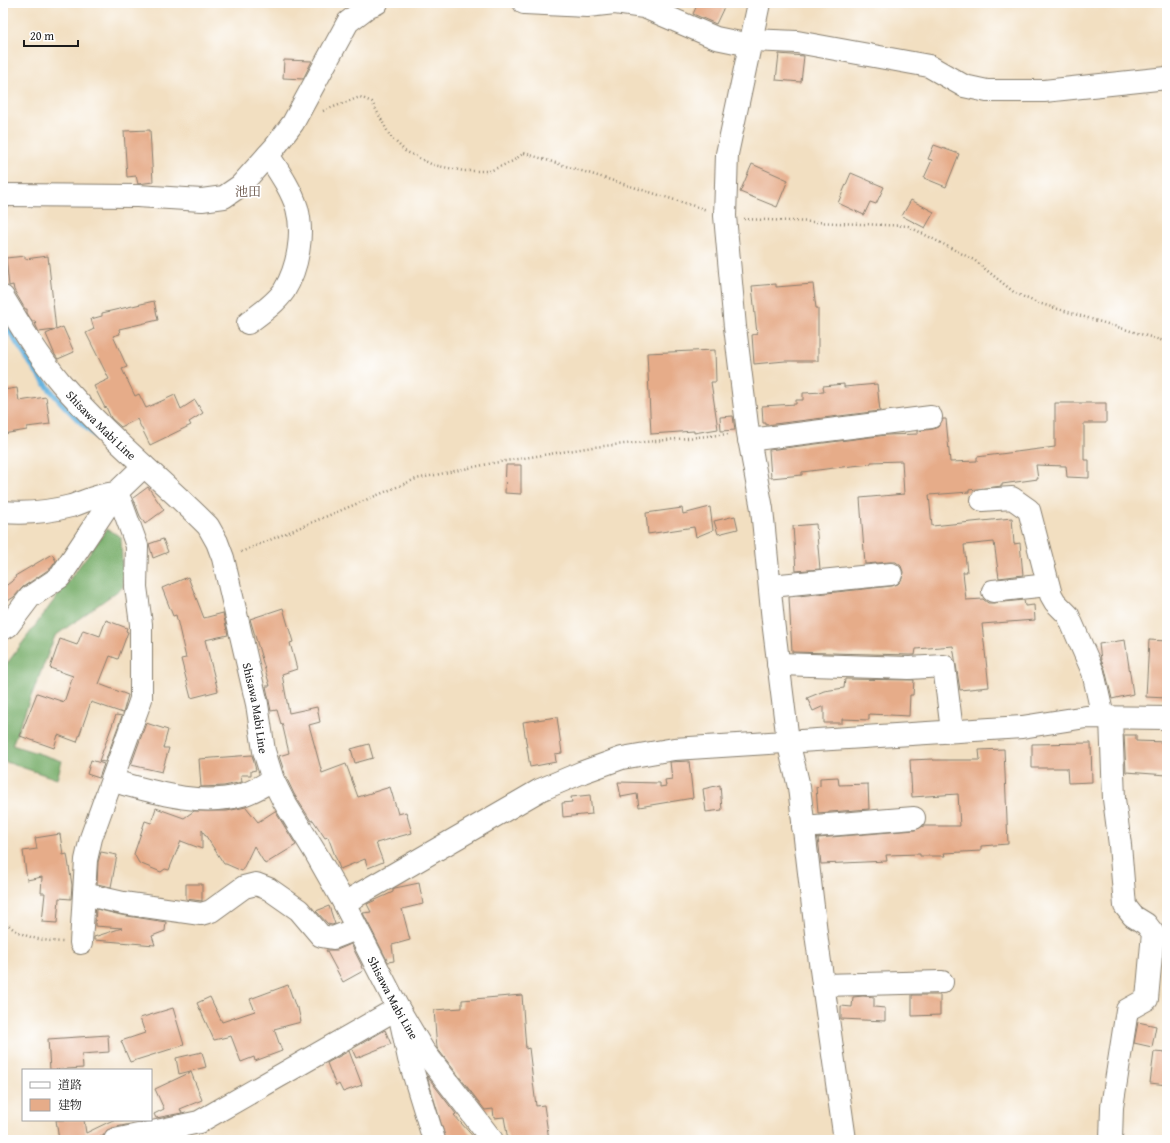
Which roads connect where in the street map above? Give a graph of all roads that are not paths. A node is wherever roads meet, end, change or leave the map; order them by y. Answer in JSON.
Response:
{"nodes":[{"id":1,"x":377,"y":3,"type":"edge"},
{"id":2,"x":524,"y":3,"type":"edge"},
{"id":3,"x":759,"y":3,"type":"edge"},
{"id":4,"x":751,"y":43,"type":"junction"},
{"id":5,"x":1167,"y":78,"type":"edge"},
{"id":6,"x":268,"y":155,"type":"junction"},
{"id":7,"x":3,"y":195,"type":"edge"},
{"id":8,"x":3,"y":297,"type":"edge"},
{"id":9,"x":248,"y":323,"type":"dead end"},
{"id":10,"x":931,"y":417,"type":"dead end"},
{"id":11,"x":748,"y":437,"type":"junction"},
{"id":12,"x":144,"y":466,"type":"junction"},
{"id":13,"x":116,"y":493,"type":"junction"},
{"id":14,"x":982,"y":500,"type":"dead end"},
{"id":15,"x":3,"y":512,"type":"edge"},
{"id":16,"x":891,"y":574,"type":"dead end"},
{"id":17,"x":1048,"y":585,"type":"junction"},
{"id":18,"x":771,"y":586,"type":"junction"},
{"id":19,"x":993,"y":590,"type":"dead end"},
{"id":20,"x":3,"y":629,"type":"edge"},
{"id":21,"x":778,"y":664,"type":"junction"},
{"id":22,"x":1107,"y":718,"type":"junction"},
{"id":23,"x":1167,"y":718,"type":"edge"},
{"id":24,"x":952,"y":731,"type":"junction"},
{"id":25,"x":788,"y":741,"type":"junction"},
{"id":26,"x":273,"y":780,"type":"junction"},
{"id":27,"x":113,"y":781,"type":"junction"},
{"id":28,"x":914,"y":818,"type":"dead end"},
{"id":29,"x":803,"y":827,"type":"junction"},
{"id":30,"x":84,"y":894,"type":"junction"},
{"id":31,"x":344,"y":903,"type":"junction"},
{"id":32,"x":351,"y":930,"type":"junction"},
{"id":33,"x":81,"y":943,"type":"road end"},
{"id":34,"x":942,"y":982,"type":"dead end"},
{"id":35,"x":823,"y":985,"type":"junction"},
{"id":36,"x":391,"y":1012,"type":"junction"},
{"id":37,"x":115,"y":1140,"type":"edge"},
{"id":38,"x":434,"y":1140,"type":"edge"},
{"id":39,"x":492,"y":1140,"type":"edge"},
{"id":40,"x":845,"y":1140,"type":"edge"},
{"id":41,"x":1111,"y":1140,"type":"edge"}],
"edges":[{"from":1,"to":6,"type":"street"},
{"from":2,"to":4,"type":"street"},
{"from":3,"to":4,"type":"street"},
{"from":4,"to":5,"type":"street"},
{"from":4,"to":11,"type":"street"},
{"from":6,"to":7,"type":"street"},
{"from":6,"to":9,"type":"street"},
{"from":8,"to":12,"type":"street","name":"Shisawa Mabi Line"},
{"from":10,"to":11,"type":"street"},
{"from":11,"to":18,"type":"street"},
{"from":12,"to":13,"type":"street"},
{"from":12,"to":26,"type":"street","name":"Shisawa Mabi Line"},
{"from":13,"to":15,"type":"street"},
{"from":13,"to":20,"type":"street"},
{"from":13,"to":27,"type":"street"},
{"from":14,"to":17,"type":"street"},
{"from":16,"to":18,"type":"street"},
{"from":17,"to":19,"type":"street"},
{"from":17,"to":22,"type":"street"},
{"from":18,"to":21,"type":"street"},
{"from":21,"to":24,"type":"street"},
{"from":21,"to":25,"type":"street"},
{"from":22,"to":23,"type":"street"},
{"from":22,"to":24,"type":"street"},
{"from":22,"to":41,"type":"street"},
{"from":24,"to":25,"type":"street"},
{"from":25,"to":29,"type":"street"},
{"from":25,"to":31,"type":"street"},
{"from":26,"to":27,"type":"street"},
{"from":26,"to":31,"type":"street","name":"Shisawa Mabi Line"},
{"from":27,"to":30,"type":"street"},
{"from":28,"to":29,"type":"street"},
{"from":29,"to":35,"type":"street"},
{"from":30,"to":32,"type":"street"},
{"from":30,"to":33,"type":"street"},
{"from":31,"to":32,"type":"street","name":"Shisawa Mabi Line"},
{"from":32,"to":36,"type":"street","name":"Shisawa Mabi Line"},
{"from":34,"to":35,"type":"street"},
{"from":35,"to":40,"type":"street"},
{"from":36,"to":37,"type":"street"},
{"from":36,"to":38,"type":"street"},
{"from":36,"to":39,"type":"street","name":"Shisawa Mabi Line"}]}
